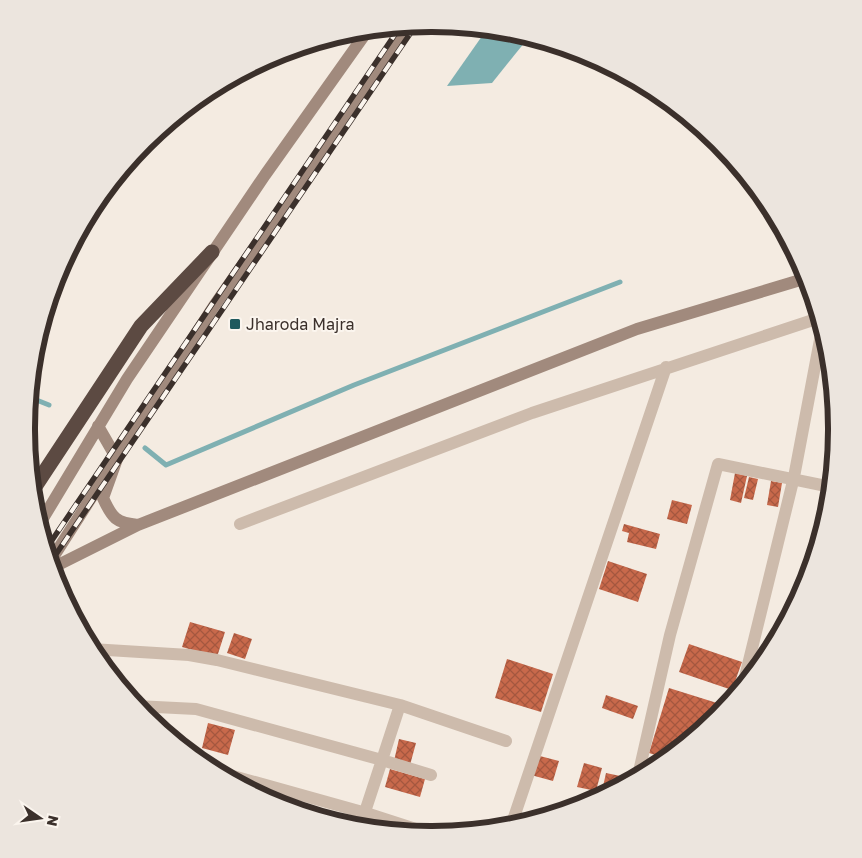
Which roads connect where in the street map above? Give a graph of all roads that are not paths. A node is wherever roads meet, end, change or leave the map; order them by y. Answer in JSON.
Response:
{"nodes":[{"id":1,"x":405,"y":33,"type":"edge"},
{"id":2,"x":362,"y":39,"type":"edge"},
{"id":3,"x":212,"y":252,"type":"junction"},
{"id":4,"x":798,"y":281,"type":"edge"},
{"id":5,"x":812,"y":320,"type":"edge"},
{"id":6,"x":819,"y":346,"type":"edge"},
{"id":7,"x":666,"y":367,"type":"junction"},
{"id":8,"x":98,"y":426,"type":"junction"},
{"id":9,"x":116,"y":459,"type":"junction"},
{"id":10,"x":794,"y":478,"type":"junction"},
{"id":11,"x":38,"y":482,"type":"edge"},
{"id":12,"x":823,"y":484,"type":"edge"},
{"id":13,"x":44,"y":516,"type":"edge"},
{"id":14,"x":138,"y":524,"type":"junction"},
{"id":15,"x":240,"y":524,"type":"dead end"},
{"id":16,"x":55,"y":554,"type":"edge"},
{"id":17,"x":59,"y":564,"type":"edge"},
{"id":18,"x":101,"y":650,"type":"edge"},
{"id":19,"x":747,"y":669,"type":"edge"},
{"id":20,"x":400,"y":705,"type":"junction"},
{"id":21,"x":149,"y":707,"type":"edge"},
{"id":22,"x":506,"y":741,"type":"dead end"},
{"id":23,"x":382,"y":760,"type":"junction"},
{"id":24,"x":640,"y":765,"type":"edge"},
{"id":25,"x":431,"y":775,"type":"dead end"},
{"id":26,"x":247,"y":780,"type":"edge"},
{"id":27,"x":366,"y":813,"type":"junction"},
{"id":28,"x":514,"y":817,"type":"edge"},
{"id":29,"x":363,"y":819,"type":"edge"},
{"id":30,"x":402,"y":825,"type":"edge"}],
"edges":[{"from":1,"to":9,"type":"main road"},
{"from":2,"to":3,"type":"main road"},
{"from":3,"to":8,"type":"main road"},
{"from":3,"to":11,"type":"highway"},
{"from":4,"to":14,"type":"main road"},
{"from":5,"to":7,"type":"street"},
{"from":6,"to":10,"type":"street"},
{"from":7,"to":15,"type":"street"},
{"from":7,"to":28,"type":"street"},
{"from":8,"to":9,"type":"main road"},
{"from":8,"to":13,"type":"main road"},
{"from":9,"to":14,"type":"main road"},
{"from":9,"to":16,"type":"main road"},
{"from":10,"to":12,"type":"street"},
{"from":10,"to":19,"type":"street"},
{"from":10,"to":24,"type":"street"},
{"from":14,"to":17,"type":"main road"},
{"from":18,"to":20,"type":"street"},
{"from":20,"to":22,"type":"street"},
{"from":20,"to":23,"type":"street"},
{"from":21,"to":23,"type":"street"},
{"from":23,"to":25,"type":"street"},
{"from":23,"to":27,"type":"street"},
{"from":26,"to":27,"type":"street"},
{"from":27,"to":29,"type":"street"},
{"from":27,"to":30,"type":"street"}]}
